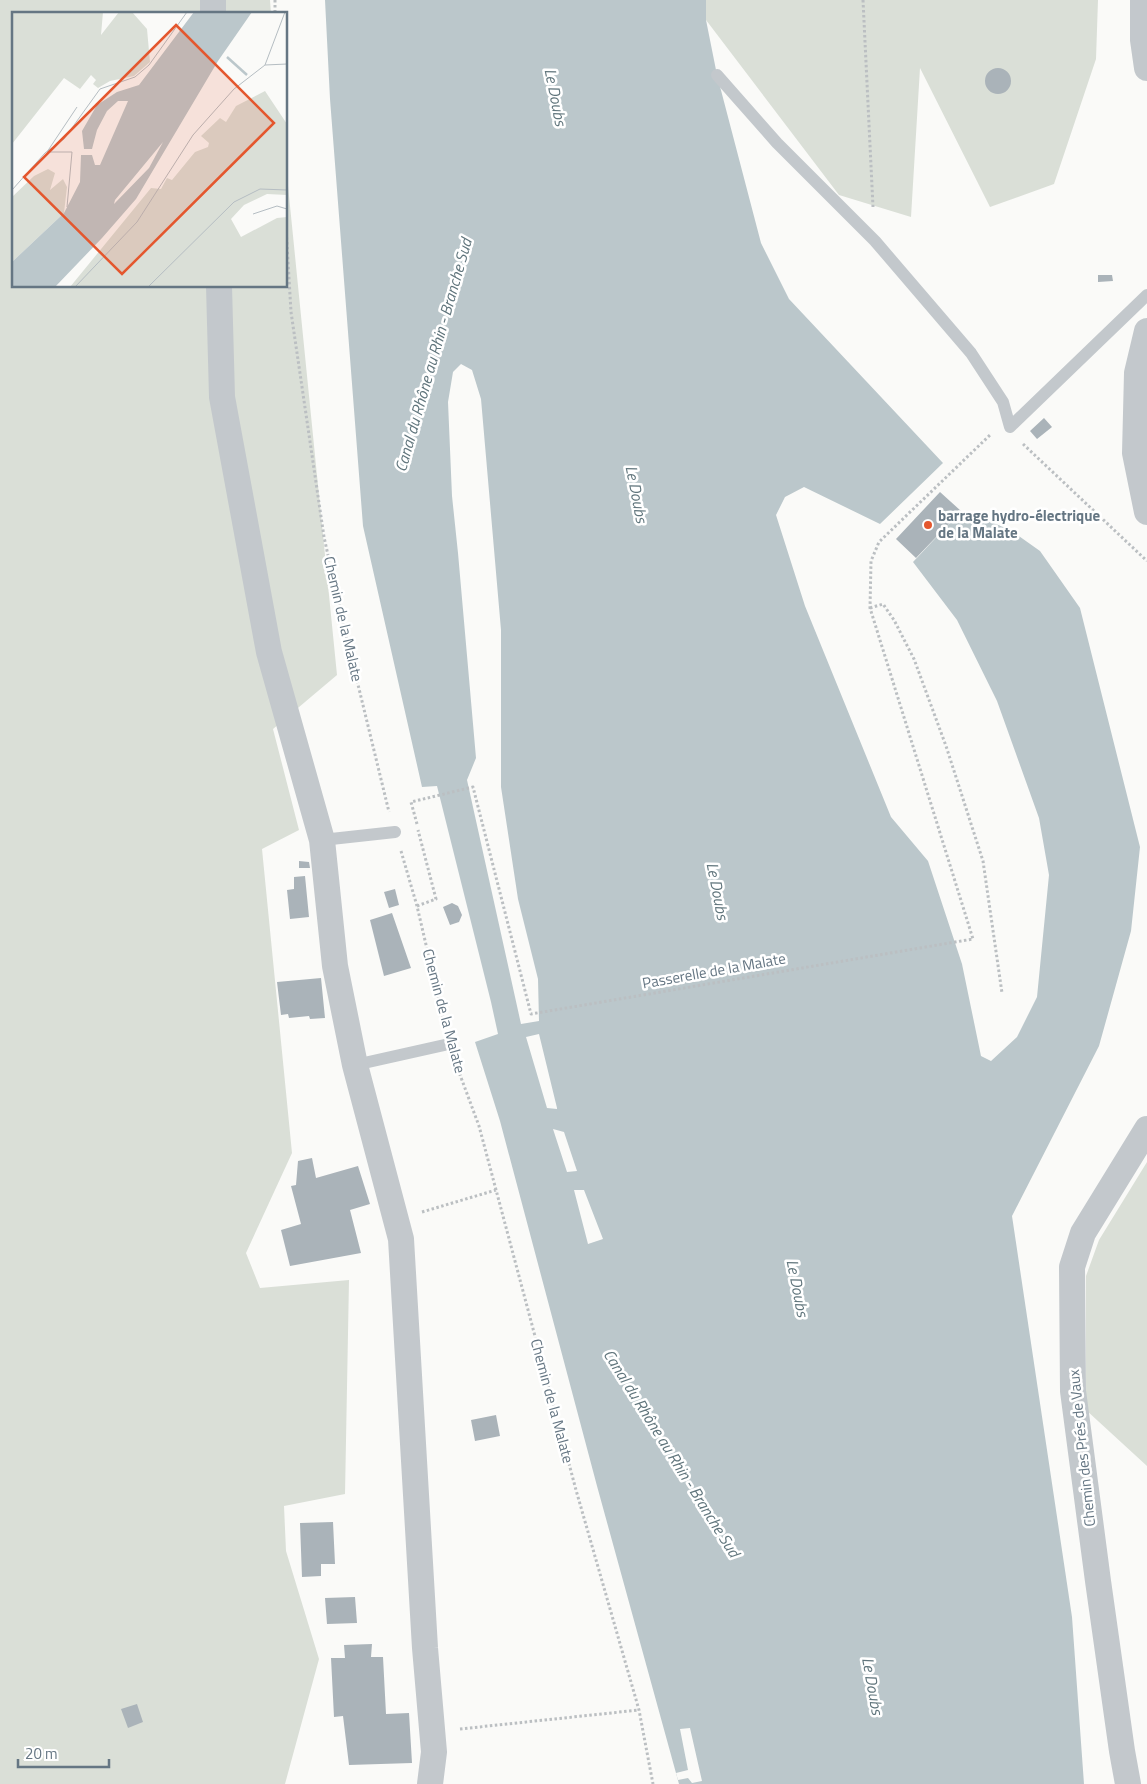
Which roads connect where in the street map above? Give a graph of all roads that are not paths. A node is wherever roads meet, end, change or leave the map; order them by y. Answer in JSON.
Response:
{"nodes":[{"id":1,"x":1143,"y":0,"type":"edge"},
{"id":2,"x":1147,"y":68,"type":"edge"},
{"id":3,"x":717,"y":75,"type":"dead end"},
{"id":4,"x":220,"y":288,"type":"edge"},
{"id":5,"x":1147,"y":295,"type":"edge"},
{"id":6,"x":1147,"y":332,"type":"edge"},
{"id":7,"x":1147,"y":512,"type":"edge"},
{"id":8,"x":395,"y":832,"type":"road end"},
{"id":9,"x":322,"y":840,"type":"junction"},
{"id":10,"x":449,"y":1044,"type":"road end"},
{"id":11,"x":356,"y":1065,"type":"junction"},
{"id":12,"x":1147,"y":1129,"type":"edge"},
{"id":13,"x":430,"y":1784,"type":"edge"},
{"id":14,"x":1128,"y":1784,"type":"edge"}],
"edges":[{"from":1,"to":2,"type":"street"},
{"from":3,"to":5,"type":"lane"},
{"from":4,"to":9,"type":"street"},
{"from":6,"to":7,"type":"street"},
{"from":8,"to":9,"type":"lane"},
{"from":9,"to":11,"type":"street"},
{"from":10,"to":11,"type":"lane"},
{"from":11,"to":13,"type":"street"},
{"from":12,"to":14,"type":"street","name":"Chemin des Prés de Vaux"}]}
